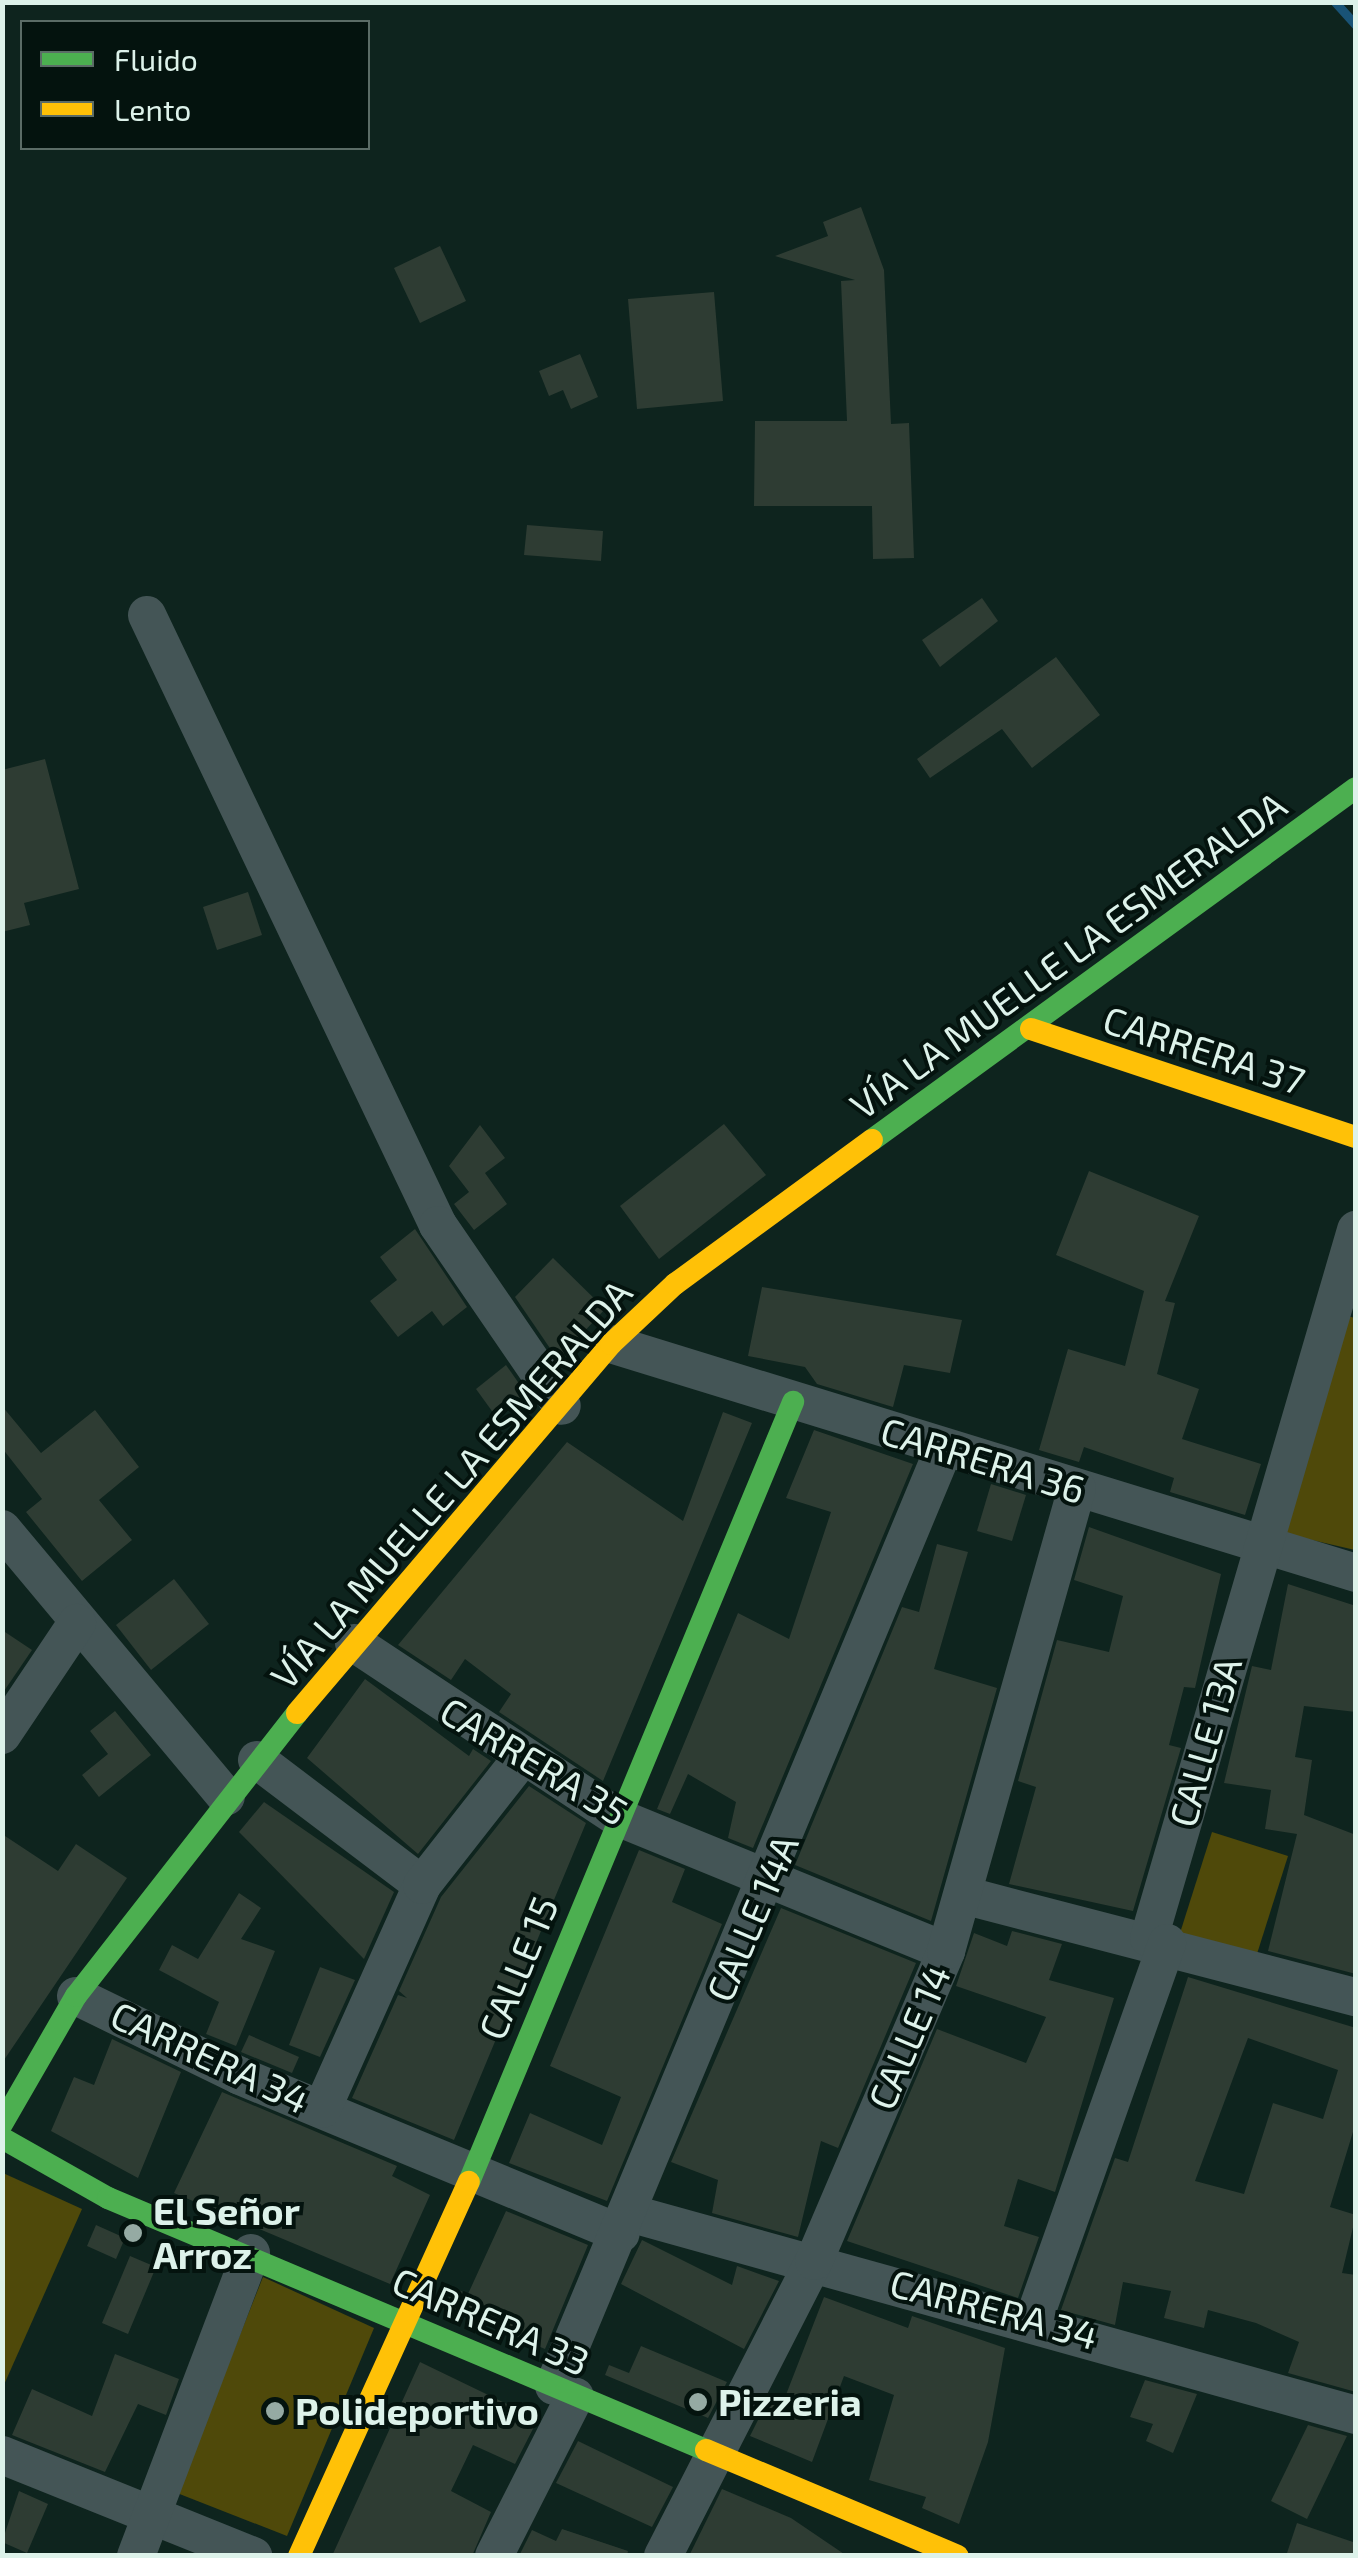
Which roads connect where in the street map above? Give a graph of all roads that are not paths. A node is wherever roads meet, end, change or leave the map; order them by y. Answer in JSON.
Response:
{"nodes":[{"id":1,"x":147,"y":615,"type":"dead end"},
{"id":2,"x":1356,"y":788,"type":"edge"},
{"id":3,"x":1031,"y":1029,"type":"junction"},
{"id":4,"x":1356,"y":1138,"type":"edge"},
{"id":5,"x":1356,"y":1230,"type":"edge"},
{"id":6,"x":610,"y":1344,"type":"junction"},
{"id":7,"x":793,"y":1402,"type":"junction"},
{"id":8,"x":562,"y":1406,"type":"junction"},
{"id":9,"x":944,"y":1448,"type":"junction"},
{"id":10,"x":1077,"y":1488,"type":"junction"},
{"id":11,"x":2,"y":1529,"type":"edge"},
{"id":12,"x":1262,"y":1545,"type":"junction"},
{"id":13,"x":1356,"y":1574,"type":"edge"},
{"id":14,"x":77,"y":1623,"type":"junction"},
{"id":15,"x":354,"y":1644,"type":"junction"},
{"id":16,"x":2,"y":1734,"type":"edge"},
{"id":17,"x":257,"y":1760,"type":"junction"},
{"id":18,"x":520,"y":1760,"type":"junction"},
{"id":19,"x":226,"y":1797,"type":"junction"},
{"id":20,"x":617,"y":1817,"type":"junction"},
{"id":21,"x":770,"y":1874,"type":"junction"},
{"id":22,"x":422,"y":1884,"type":"junction"},
{"id":23,"x":967,"y":1896,"type":"junction"},
{"id":24,"x":1158,"y":1941,"type":"junction"},
{"id":25,"x":946,"y":1951,"type":"junction"},
{"id":26,"x":76,"y":1996,"type":"junction"},
{"id":27,"x":1356,"y":1997,"type":"edge"},
{"id":28,"x":322,"y":2108,"type":"junction"},
{"id":29,"x":2,"y":2124,"type":"edge"},
{"id":30,"x":2,"y":2138,"type":"edge"},
{"id":31,"x":472,"y":2175,"type":"junction"},
{"id":32,"x":625,"y":2223,"type":"junction"},
{"id":33,"x":251,"y":2254,"type":"junction"},
{"id":34,"x":814,"y":2260,"type":"junction"},
{"id":35,"x":1034,"y":2318,"type":"junction"},
{"id":36,"x":401,"y":2319,"type":"junction"},
{"id":37,"x":565,"y":2391,"type":"junction"},
{"id":38,"x":1356,"y":2416,"type":"edge"},
{"id":39,"x":2,"y":2455,"type":"edge"},
{"id":40,"x":715,"y":2455,"type":"junction"},
{"id":41,"x":153,"y":2518,"type":"junction"},
{"id":42,"x":136,"y":2556,"type":"edge"},
{"id":43,"x":253,"y":2556,"type":"edge"},
{"id":44,"x":299,"y":2556,"type":"edge"},
{"id":45,"x":494,"y":2556,"type":"edge"},
{"id":46,"x":664,"y":2556,"type":"edge"},
{"id":47,"x":958,"y":2556,"type":"edge"}],
"edges":[{"from":1,"to":8,"type":"street"},
{"from":2,"to":3,"type":"street","name":"VÍA LA MUELLE LA ESMERALDA"},
{"from":3,"to":4,"type":"street","name":"CARRERA 37"},
{"from":3,"to":6,"type":"street","name":"VÍA LA MUELLE LA ESMERALDA"},
{"from":5,"to":12,"type":"street","name":"CALLE 13A"},
{"from":6,"to":7,"type":"street","name":"CARRERA 36"},
{"from":6,"to":8,"type":"street","name":"VÍA LA MUELLE LA ESMERALDA"},
{"from":7,"to":9,"type":"street","name":"CARRERA 36"},
{"from":7,"to":20,"type":"street","name":"CALLE 15"},
{"from":8,"to":15,"type":"street","name":"VÍA LA MUELLE LA ESMERALDA"},
{"from":9,"to":10,"type":"street","name":"CARRERA 36"},
{"from":9,"to":21,"type":"street","name":"CALLE 14A"},
{"from":10,"to":12,"type":"street","name":"CARRERA 36"},
{"from":10,"to":23,"type":"street","name":"CALLE 14"},
{"from":11,"to":14,"type":"street"},
{"from":12,"to":13,"type":"street","name":"CARRERA 36"},
{"from":12,"to":24,"type":"street","name":"CALLE 13A"},
{"from":14,"to":16,"type":"street"},
{"from":14,"to":19,"type":"street"},
{"from":15,"to":17,"type":"street","name":"VÍA LA MUELLE LA ESMERALDA"},
{"from":15,"to":18,"type":"street","name":"CARRERA 35"},
{"from":17,"to":19,"type":"street","name":"VÍA LA MUELLE LA ESMERALDA"},
{"from":17,"to":22,"type":"street"},
{"from":18,"to":20,"type":"street","name":"CARRERA 35"},
{"from":18,"to":22,"type":"street"},
{"from":19,"to":26,"type":"street","name":"VÍA LA MUELLE LA ESMERALDA"},
{"from":20,"to":21,"type":"street","name":"CARRERA 35"},
{"from":20,"to":31,"type":"street","name":"CALLE 15"},
{"from":21,"to":25,"type":"street","name":"CARRERA 35"},
{"from":21,"to":32,"type":"street","name":"CALLE 14A"},
{"from":22,"to":28,"type":"street"},
{"from":23,"to":24,"type":"street"},
{"from":23,"to":25,"type":"street","name":"CALLE 14"},
{"from":24,"to":27,"type":"street"},
{"from":24,"to":35,"type":"street","name":"CALLE 13A"},
{"from":25,"to":34,"type":"street","name":"CALLE 14"},
{"from":26,"to":28,"type":"street","name":"CARRERA 34"},
{"from":26,"to":29,"type":"street","name":"VÍA LA MUELLE LA ESMERALDA"},
{"from":28,"to":31,"type":"street","name":"CARRERA 34"},
{"from":30,"to":33,"type":"street","name":"CARRERA 33"},
{"from":31,"to":32,"type":"street","name":"CARRERA 34"},
{"from":31,"to":36,"type":"street","name":"CALLE 15"},
{"from":32,"to":34,"type":"street","name":"CARRERA 34"},
{"from":32,"to":37,"type":"street","name":"CALLE 14A"},
{"from":33,"to":36,"type":"street","name":"CARRERA 33"},
{"from":33,"to":41,"type":"street"},
{"from":34,"to":35,"type":"street","name":"CARRERA 34"},
{"from":34,"to":40,"type":"street","name":"CALLE 14"},
{"from":35,"to":38,"type":"street","name":"CARRERA 34"},
{"from":36,"to":37,"type":"street","name":"CARRERA 33"},
{"from":36,"to":44,"type":"street","name":"CALLE 15"},
{"from":37,"to":40,"type":"street","name":"CARRERA 33"},
{"from":37,"to":45,"type":"street","name":"CALLE 14A"},
{"from":39,"to":41,"type":"street"},
{"from":40,"to":46,"type":"street","name":"CALLE 14"},
{"from":40,"to":47,"type":"street","name":"CARRERA 33"},
{"from":41,"to":42,"type":"street"},
{"from":41,"to":43,"type":"street"}]}
